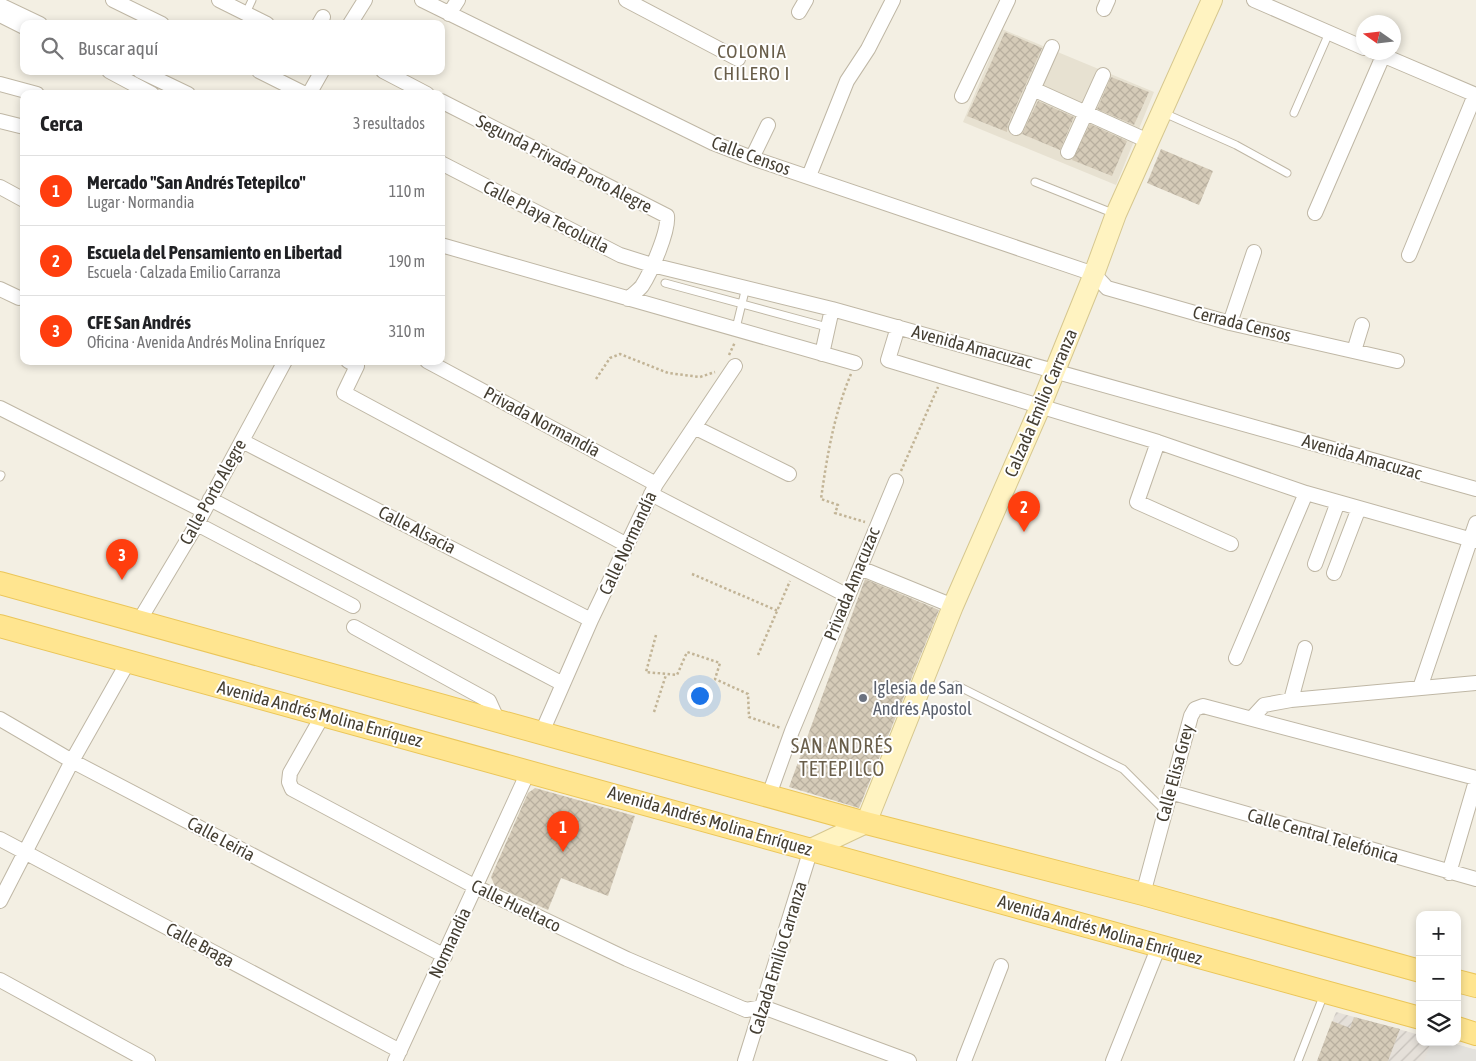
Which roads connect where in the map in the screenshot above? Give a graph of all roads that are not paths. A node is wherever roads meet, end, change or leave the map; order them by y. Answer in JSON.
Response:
{"nodes":[{"id":1,"x":113,"y":0,"type":"edge"},
{"id":2,"x":219,"y":0,"type":"edge"},
{"id":3,"x":252,"y":0,"type":"edge"},
{"id":4,"x":365,"y":0,"type":"edge"},
{"id":5,"x":422,"y":0,"type":"edge"},
{"id":6,"x":458,"y":0,"type":"edge"},
{"id":7,"x":626,"y":0,"type":"edge"},
{"id":8,"x":893,"y":0,"type":"edge"},
{"id":9,"x":1008,"y":0,"type":"edge"},
{"id":10,"x":1212,"y":0,"type":"edge"},
{"id":11,"x":1254,"y":0,"type":"edge"},
{"id":12,"x":0,"y":4,"type":"edge"},
{"id":13,"x":246,"y":13,"type":"junction"},
{"id":14,"x":449,"y":14,"type":"junction"},
{"id":15,"x":0,"y":15,"type":"edge"},
{"id":16,"x":32,"y":20,"type":"edge"},
{"id":17,"x":154,"y":20,"type":"edge"},
{"id":18,"x":259,"y":20,"type":"edge"},
{"id":19,"x":352,"y":20,"type":"edge"},
{"id":20,"x":20,"y":26,"type":"edge"},
{"id":21,"x":1330,"y":33,"type":"junction"},
{"id":22,"x":1356,"y":44,"type":"edge"},
{"id":23,"x":1052,"y":47,"type":"dead end"},
{"id":24,"x":738,"y":59,"type":"dead end"},
{"id":25,"x":1377,"y":60,"type":"edge"},
{"id":26,"x":1393,"y":60,"type":"edge"},
{"id":27,"x":1104,"y":74,"type":"dead end"},
{"id":28,"x":116,"y":75,"type":"edge"},
{"id":29,"x":148,"y":75,"type":"edge"},
{"id":30,"x":267,"y":75,"type":"edge"},
{"id":31,"x":320,"y":75,"type":"edge"},
{"id":32,"x":391,"y":75,"type":"edge"},
{"id":33,"x":0,"y":84,"type":"edge"},
{"id":34,"x":1033,"y":89,"type":"junction"},
{"id":35,"x":22,"y":90,"type":"edge"},
{"id":36,"x":145,"y":90,"type":"edge"},
{"id":37,"x":180,"y":90,"type":"edge"},
{"id":38,"x":297,"y":90,"type":"edge"},
{"id":39,"x":312,"y":90,"type":"edge"},
{"id":40,"x":419,"y":90,"type":"edge"},
{"id":41,"x":1475,"y":95,"type":"edge"},
{"id":42,"x":962,"y":96,"type":"dead end"},
{"id":43,"x":445,"y":103,"type":"edge"},
{"id":44,"x":1162,"y":112,"type":"junction"},
{"id":45,"x":1085,"y":113,"type":"junction"},
{"id":46,"x":1294,"y":113,"type":"dead end"},
{"id":47,"x":0,"y":120,"type":"edge"},
{"id":48,"x":768,"y":125,"type":"dead end"},
{"id":49,"x":20,"y":126,"type":"edge"},
{"id":50,"x":1016,"y":128,"type":"dead end"},
{"id":51,"x":1148,"y":141,"type":"junction"},
{"id":52,"x":1068,"y":152,"type":"dead end"},
{"id":53,"x":752,"y":158,"type":"junction"},
{"id":54,"x":445,"y":165,"type":"edge"},
{"id":55,"x":1287,"y":173,"type":"dead end"},
{"id":56,"x":809,"y":176,"type":"junction"},
{"id":57,"x":1035,"y":182,"type":"dead end"},
{"id":58,"x":0,"y":187,"type":"edge"},
{"id":59,"x":20,"y":198,"type":"edge"},
{"id":60,"x":1316,"y":213,"type":"dead end"},
{"id":61,"x":1116,"y":214,"type":"junction"},
{"id":62,"x":445,"y":246,"type":"edge"},
{"id":63,"x":1254,"y":252,"type":"dead end"},
{"id":64,"x":1409,"y":255,"type":"dead end"},
{"id":65,"x":652,"y":265,"type":"junction"},
{"id":66,"x":1094,"y":274,"type":"junction"},
{"id":67,"x":664,"y":283,"type":"dead end"},
{"id":68,"x":746,"y":287,"type":"junction"},
{"id":69,"x":0,"y":289,"type":"edge"},
{"id":70,"x":19,"y":298,"type":"dead end"},
{"id":71,"x":628,"y":299,"type":"junction"},
{"id":72,"x":742,"y":304,"type":"junction"},
{"id":73,"x":832,"y":309,"type":"junction"},
{"id":74,"x":1230,"y":323,"type":"junction"},
{"id":75,"x":1362,"y":325,"type":"dead end"},
{"id":76,"x":827,"y":327,"type":"junction"},
{"id":77,"x":898,"y":327,"type":"junction"},
{"id":78,"x":736,"y":328,"type":"junction"},
{"id":79,"x":1354,"y":351,"type":"junction"},
{"id":80,"x":822,"y":354,"type":"junction"},
{"id":81,"x":1397,"y":361,"type":"dead end"},
{"id":82,"x":855,"y":363,"type":"road end"},
{"id":83,"x":283,"y":365,"type":"edge"},
{"id":84,"x":355,"y":365,"type":"edge"},
{"id":85,"x":434,"y":365,"type":"edge"},
{"id":86,"x":727,"y":366,"type":"road end"},
{"id":87,"x":1054,"y":370,"type":"junction"},
{"id":88,"x":1041,"y":405,"type":"junction"},
{"id":89,"x":0,"y":408,"type":"edge"},
{"id":90,"x":694,"y":427,"type":"junction"},
{"id":91,"x":242,"y":441,"type":"junction"},
{"id":92,"x":1158,"y":442,"type":"junction"},
{"id":93,"x":789,"y":474,"type":"dead end"},
{"id":94,"x":896,"y":481,"type":"road end"},
{"id":95,"x":654,"y":489,"type":"junction"},
{"id":96,"x":1476,"y":489,"type":"edge"},
{"id":97,"x":1306,"y":493,"type":"junction"},
{"id":98,"x":1338,"y":502,"type":"junction"},
{"id":99,"x":207,"y":505,"type":"junction"},
{"id":100,"x":1359,"y":508,"type":"junction"},
{"id":101,"x":1476,"y":523,"type":"edge"},
{"id":102,"x":197,"y":524,"type":"junction"},
{"id":103,"x":1473,"y":541,"type":"edge"},
{"id":104,"x":1231,"y":544,"type":"dead end"},
{"id":105,"x":627,"y":546,"type":"junction"},
{"id":106,"x":1315,"y":564,"type":"dead end"},
{"id":107,"x":860,"y":568,"type":"junction"},
{"id":108,"x":1334,"y":573,"type":"dead end"},
{"id":109,"x":0,"y":583,"type":"edge"},
{"id":110,"x":848,"y":596,"type":"junction"},
{"id":111,"x":354,"y":606,"type":"dead end"},
{"id":112,"x":953,"y":606,"type":"junction"},
{"id":113,"x":138,"y":620,"type":"junction"},
{"id":114,"x":591,"y":620,"type":"junction"},
{"id":115,"x":0,"y":626,"type":"edge"},
{"id":116,"x":354,"y":628,"type":"dead end"},
{"id":117,"x":1305,"y":648,"type":"dead end"},
{"id":118,"x":1236,"y":658,"type":"dead end"},
{"id":119,"x":128,"y":662,"type":"junction"},
{"id":120,"x":1476,"y":683,"type":"edge"},
{"id":121,"x":563,"y":684,"type":"junction"},
{"id":122,"x":956,"y":685,"type":"dead end"},
{"id":123,"x":1420,"y":688,"type":"junction"},
{"id":124,"x":1291,"y":700,"type":"junction"},
{"id":125,"x":322,"y":715,"type":"junction"},
{"id":126,"x":1252,"y":718,"type":"junction"},
{"id":127,"x":0,"y":720,"type":"edge"},
{"id":128,"x":498,"y":721,"type":"junction"},
{"id":129,"x":542,"y":732,"type":"junction"},
{"id":130,"x":72,"y":761,"type":"junction"},
{"id":131,"x":529,"y":770,"type":"junction"},
{"id":132,"x":1476,"y":779,"type":"edge"},
{"id":133,"x":1170,"y":792,"type":"junction"},
{"id":134,"x":768,"y":795,"type":"junction"},
{"id":135,"x":1165,"y":811,"type":"junction"},
{"id":136,"x":866,"y":823,"type":"junction"},
{"id":137,"x":0,"y":839,"type":"edge"},
{"id":138,"x":811,"y":849,"type":"junction"},
{"id":139,"x":24,"y":852,"type":"junction"},
{"id":140,"x":1449,"y":873,"type":"junction"},
{"id":141,"x":1476,"y":880,"type":"edge"},
{"id":142,"x":476,"y":886,"type":"junction"},
{"id":143,"x":1143,"y":894,"type":"junction"},
{"id":144,"x":0,"y":901,"type":"edge"},
{"id":145,"x":1159,"y":946,"type":"junction"},
{"id":146,"x":445,"y":956,"type":"junction"},
{"id":147,"x":1001,"y":966,"type":"dead end"},
{"id":148,"x":1416,"y":970,"type":"edge"},
{"id":149,"x":0,"y":980,"type":"edge"},
{"id":150,"x":1461,"y":982,"type":"edge"},
{"id":151,"x":1476,"y":986,"type":"edge"},
{"id":152,"x":1325,"y":992,"type":"junction"},
{"id":153,"x":763,"y":1007,"type":"junction"},
{"id":154,"x":1416,"y":1017,"type":"edge"},
{"id":155,"x":1461,"y":1029,"type":"edge"},
{"id":156,"x":1476,"y":1034,"type":"edge"},
{"id":157,"x":397,"y":1056,"type":"edge"},
{"id":158,"x":148,"y":1061,"type":"edge"},
{"id":159,"x":745,"y":1061,"type":"edge"},
{"id":160,"x":910,"y":1061,"type":"edge"},
{"id":161,"x":964,"y":1061,"type":"edge"},
{"id":162,"x":1113,"y":1061,"type":"edge"},
{"id":163,"x":1298,"y":1061,"type":"edge"}],
"edges":[{"from":1,"to":17,"type":"street"},
{"from":2,"to":13,"type":"street"},
{"from":3,"to":13,"type":"lane"},
{"from":4,"to":19,"type":"street"},
{"from":5,"to":14,"type":"street","name":"Calle Censos"},
{"from":6,"to":14,"type":"street"},
{"from":7,"to":24,"type":"street"},
{"from":8,"to":56,"type":"street"},
{"from":9,"to":42,"type":"street"},
{"from":10,"to":44,"type":"street","name":"Calzada Emilio Carranza"},
{"from":11,"to":21,"type":"street"},
{"from":12,"to":16,"type":"street"},
{"from":13,"to":18,"type":"street"},
{"from":14,"to":53,"type":"street","name":"Calle Censos"},
{"from":15,"to":20,"type":"street"},
{"from":21,"to":22,"type":"street"},
{"from":21,"to":46,"type":"lane"},
{"from":23,"to":34,"type":"street"},
{"from":25,"to":60,"type":"street"},
{"from":26,"to":41,"type":"street"},
{"from":27,"to":45,"type":"street"},
{"from":28,"to":36,"type":"street"},
{"from":29,"to":37,"type":"street"},
{"from":30,"to":38,"type":"street"},
{"from":31,"to":39,"type":"street"},
{"from":32,"to":40,"type":"street"},
{"from":33,"to":35,"type":"street"},
{"from":34,"to":45,"type":"street"},
{"from":34,"to":50,"type":"street"},
{"from":41,"to":64,"type":"street"},
{"from":43,"to":65,"type":"street","name":"Segunda Privada Porto Alegre"},
{"from":44,"to":51,"type":"street","name":"Calzada Emilio Carranza"},
{"from":44,"to":55,"type":"lane"},
{"from":45,"to":51,"type":"street"},
{"from":45,"to":52,"type":"street"},
{"from":47,"to":49,"type":"street"},
{"from":48,"to":53,"type":"street"},
{"from":51,"to":61,"type":"street","name":"Calzada Emilio Carranza"},
{"from":53,"to":56,"type":"street","name":"Calle Censos"},
{"from":54,"to":65,"type":"street","name":"Calle Playa Tecolutla"},
{"from":56,"to":66,"type":"street","name":"Calle Censos"},
{"from":57,"to":61,"type":"lane"},
{"from":58,"to":59,"type":"street"},
{"from":61,"to":66,"type":"street","name":"Calzada Emilio Carranza"},
{"from":62,"to":71,"type":"street"},
{"from":63,"to":74,"type":"street"},
{"from":65,"to":68,"type":"street","name":"Avenida Amacuzac"},
{"from":65,"to":71,"type":"street"},
{"from":66,"to":74,"type":"street","name":"Cerrada Censos"},
{"from":66,"to":87,"type":"street","name":"Calzada Emilio Carranza"},
{"from":67,"to":72,"type":"lane"},
{"from":68,"to":72,"type":"lane"},
{"from":68,"to":73,"type":"street","name":"Avenida Amacuzac"},
{"from":69,"to":70,"type":"street"},
{"from":71,"to":78,"type":"street"},
{"from":72,"to":76,"type":"lane"},
{"from":72,"to":78,"type":"lane"},
{"from":73,"to":76,"type":"street"},
{"from":73,"to":77,"type":"street","name":"Avenida Amacuzac"},
{"from":74,"to":79,"type":"street","name":"Cerrada Censos"},
{"from":75,"to":79,"type":"street"},
{"from":76,"to":80,"type":"street"},
{"from":77,"to":87,"type":"street","name":"Avenida Amacuzac"},
{"from":77,"to":88,"type":"street","name":"Avenida Amacuzac"},
{"from":78,"to":80,"type":"street"},
{"from":79,"to":81,"type":"street","name":"Cerrada Censos"},
{"from":80,"to":82,"type":"street"},
{"from":83,"to":91,"type":"street","name":"Calle Porto Alegre"},
{"from":84,"to":105,"type":"street"},
{"from":85,"to":95,"type":"street","name":"Privada Normandía"},
{"from":86,"to":90,"type":"street","name":"Calle Normandía"},
{"from":87,"to":88,"type":"street","name":"Calzada Emilio Carranza"},
{"from":87,"to":96,"type":"street","name":"Avenida Amacuzac"},
{"from":88,"to":92,"type":"street","name":"Avenida Amacuzac"},
{"from":88,"to":112,"type":"street","name":"Calzada Emilio Carranza"},
{"from":89,"to":99,"type":"street"},
{"from":90,"to":93,"type":"street"},
{"from":90,"to":95,"type":"street","name":"Calle Normandía"},
{"from":91,"to":99,"type":"street","name":"Calle Porto Alegre"},
{"from":91,"to":114,"type":"street","name":"Calle Alsacia"},
{"from":92,"to":97,"type":"street","name":"Avenida Amacuzac"},
{"from":92,"to":104,"type":"street"},
{"from":94,"to":107,"type":"street","name":"Privada Amacuzac"},
{"from":95,"to":105,"type":"street","name":"Calle Normandía"},
{"from":95,"to":110,"type":"street","name":"Privada Normandía"},
{"from":97,"to":98,"type":"street","name":"Avenida Amacuzac"},
{"from":97,"to":118,"type":"street"},
{"from":98,"to":100,"type":"street","name":"Avenida Amacuzac"},
{"from":98,"to":106,"type":"street"},
{"from":99,"to":102,"type":"street","name":"Calle Porto Alegre"},
{"from":99,"to":121,"type":"street"},
{"from":100,"to":103,"type":"street","name":"Avenida Amacuzac"},
{"from":100,"to":108,"type":"street"},
{"from":101,"to":103,"type":"street"},
{"from":102,"to":111,"type":"street"},
{"from":102,"to":113,"type":"street","name":"Calle Porto Alegre"},
{"from":103,"to":123,"type":"street"},
{"from":105,"to":114,"type":"street","name":"Calle Normandía"},
{"from":107,"to":110,"type":"street","name":"Privada Amacuzac"},
{"from":107,"to":112,"type":"street"},
{"from":109,"to":113,"type":"main road"},
{"from":110,"to":134,"type":"street","name":"Privada Amacuzac"},
{"from":112,"to":136,"type":"street","name":"Calzada Emilio Carranza"},
{"from":113,"to":128,"type":"main road"},
{"from":114,"to":121,"type":"street","name":"Calle Normandía"},
{"from":115,"to":119,"type":"main road","name":"Avenida Andrés Molina Enríquez"},
{"from":116,"to":128,"type":"street"},
{"from":117,"to":124,"type":"street"},
{"from":119,"to":125,"type":"main road","name":"Avenida Andrés Molina Enríquez"},
{"from":119,"to":130,"type":"street"},
{"from":120,"to":123,"type":"street"},
{"from":121,"to":129,"type":"street","name":"Calle Normandía"},
{"from":122,"to":135,"type":"lane"},
{"from":123,"to":124,"type":"street"},
{"from":124,"to":126,"type":"street"},
{"from":125,"to":131,"type":"main road","name":"Avenida Andrés Molina Enríquez"},
{"from":125,"to":142,"type":"street","name":"Calle Hueltaco"},
{"from":126,"to":132,"type":"street"},
{"from":126,"to":133,"type":"street","name":"Calle Elisa Grey"},
{"from":127,"to":130,"type":"street","name":"Calle Leiria"},
{"from":128,"to":129,"type":"main road"},
{"from":129,"to":134,"type":"main road"},
{"from":130,"to":139,"type":"street"},
{"from":130,"to":146,"type":"street","name":"Calle Leiria"},
{"from":131,"to":138,"type":"main road","name":"Avenida Andrés Molina Enríquez"},
{"from":131,"to":142,"type":"street","name":"Normandia"},
{"from":132,"to":140,"type":"street"},
{"from":133,"to":135,"type":"street","name":"Calle Elisa Grey"},
{"from":133,"to":140,"type":"street","name":"Calle Central Telefónica"},
{"from":134,"to":136,"type":"main road"},
{"from":135,"to":143,"type":"street","name":"Calle Elisa Grey"},
{"from":136,"to":138,"type":"street"},
{"from":136,"to":143,"type":"main road"},
{"from":137,"to":139,"type":"street","name":"Calle Braga"},
{"from":138,"to":145,"type":"main road","name":"Avenida Andrés Molina Enríquez"},
{"from":138,"to":153,"type":"street","name":"Calzada Emilio Carranza"},
{"from":139,"to":144,"type":"street"},
{"from":139,"to":157,"type":"street","name":"Calle Braga"},
{"from":140,"to":141,"type":"street","name":"Calle Central Telefónica"},
{"from":142,"to":146,"type":"street","name":"Normandia"},
{"from":142,"to":153,"type":"street","name":"Calle Hueltaco"},
{"from":143,"to":148,"type":"main road"},
{"from":145,"to":152,"type":"main road","name":"Avenida Andrés Molina Enríquez"},
{"from":145,"to":162,"type":"street"},
{"from":146,"to":157,"type":"street","name":"Normandia"},
{"from":147,"to":161,"type":"street"},
{"from":149,"to":158,"type":"street"},
{"from":150,"to":151,"type":"main road"},
{"from":152,"to":154,"type":"main road","name":"Avenida Andrés Molina Enríquez"},
{"from":152,"to":163,"type":"lane"},
{"from":153,"to":159,"type":"street","name":"Calzada Emilio Carranza"},
{"from":153,"to":160,"type":"street"},
{"from":155,"to":156,"type":"main road"}]}
